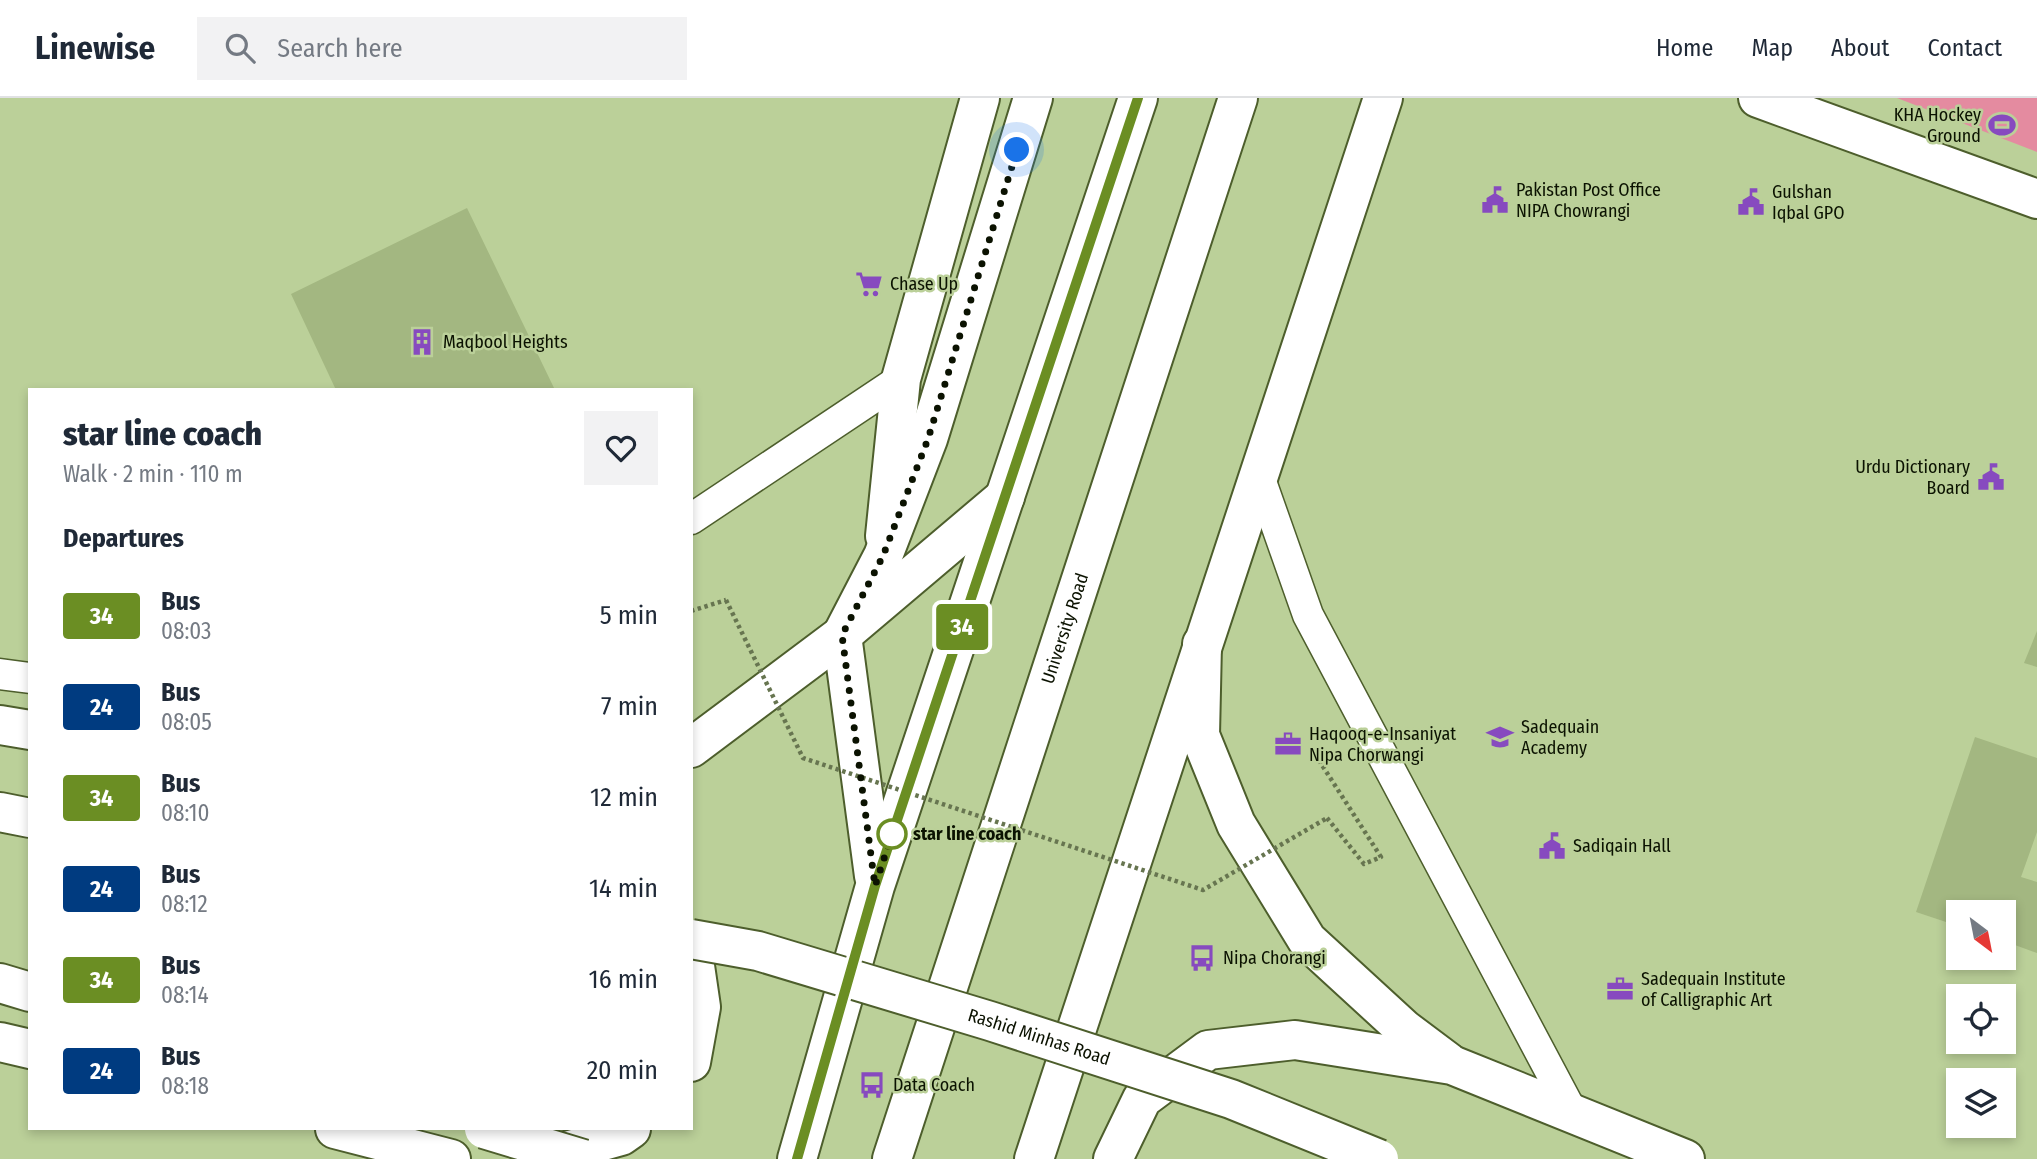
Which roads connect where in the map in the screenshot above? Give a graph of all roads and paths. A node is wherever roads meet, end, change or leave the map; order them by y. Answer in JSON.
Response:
{"nodes":[{"id":1,"x":980,"y":98,"type":"edge"},
{"id":2,"x":1033,"y":98,"type":"edge"},
{"id":3,"x":1138,"y":98,"type":"edge"},
{"id":4,"x":1238,"y":98,"type":"edge"},
{"id":5,"x":1382,"y":98,"type":"edge"},
{"id":6,"x":1758,"y":98,"type":"edge"},
{"id":7,"x":2037,"y":199,"type":"edge"},
{"id":8,"x":901,"y":379,"type":"junction"},
{"id":9,"x":1259,"y":476,"type":"junction"},
{"id":10,"x":1005,"y":497,"type":"junction"},
{"id":11,"x":693,"y":518,"type":"edge"},
{"id":12,"x":883,"y":556,"type":"junction"},
{"id":13,"x":693,"y":610,"type":"edge"},
{"id":14,"x":842,"y":635,"type":"junction"},
{"id":15,"x":1202,"y":644,"type":"junction"},
{"id":16,"x":0,"y":674,"type":"edge"},
{"id":17,"x":28,"y":678,"type":"edge"},
{"id":18,"x":0,"y":725,"type":"edge"},
{"id":19,"x":28,"y":730,"type":"edge"},
{"id":20,"x":693,"y":747,"type":"edge"},
{"id":21,"x":1339,"y":794,"type":"dead end"},
{"id":22,"x":0,"y":812,"type":"edge"},
{"id":23,"x":28,"y":818,"type":"edge"},
{"id":24,"x":875,"y":886,"type":"junction"},
{"id":25,"x":693,"y":939,"type":"edge"},
{"id":26,"x":693,"y":965,"type":"edge"},
{"id":27,"x":0,"y":983,"type":"edge"},
{"id":28,"x":28,"y":991,"type":"edge"},
{"id":29,"x":0,"y":1042,"type":"edge"},
{"id":30,"x":28,"y":1049,"type":"edge"},
{"id":31,"x":693,"y":1051,"type":"edge"},
{"id":32,"x":1452,"y":1065,"type":"junction"},
{"id":33,"x":1573,"y":1114,"type":"junction"},
{"id":34,"x":339,"y":1130,"type":"edge"},
{"id":35,"x":487,"y":1130,"type":"edge"},
{"id":36,"x":630,"y":1130,"type":"edge"},
{"id":37,"x":451,"y":1159,"type":"edge"},
{"id":38,"x":535,"y":1159,"type":"edge"},
{"id":39,"x":583,"y":1159,"type":"edge"},
{"id":40,"x":797,"y":1159,"type":"edge"},
{"id":41,"x":892,"y":1159,"type":"edge"},
{"id":42,"x":1034,"y":1159,"type":"edge"},
{"id":43,"x":1113,"y":1159,"type":"edge"},
{"id":44,"x":1378,"y":1159,"type":"edge"},
{"id":45,"x":1685,"y":1159,"type":"edge"}],
"edges":[{"from":1,"to":8,"type":"main road"},
{"from":2,"to":12,"type":"main road"},
{"from":3,"to":10,"type":"main road"},
{"from":4,"to":41,"type":"main road","name":"University Road"},
{"from":5,"to":9,"type":"main road"},
{"from":6,"to":7,"type":"main road"},
{"from":8,"to":11,"type":"lane"},
{"from":8,"to":12,"type":"main road"},
{"from":9,"to":15,"type":"main road"},
{"from":9,"to":33,"type":"lane"},
{"from":10,"to":14,"type":"main road"},
{"from":10,"to":24,"type":"main road"},
{"from":12,"to":14,"type":"main road"},
{"from":13,"to":21,"type":"path","bridge":true},
{"from":14,"to":20,"type":"main road"},
{"from":14,"to":24,"type":"main road"},
{"from":15,"to":32,"type":"main road"},
{"from":15,"to":42,"type":"main road"},
{"from":16,"to":17,"type":"lane"},
{"from":18,"to":19,"type":"main road"},
{"from":22,"to":23,"type":"main road"},
{"from":24,"to":40,"type":"main road"},
{"from":25,"to":44,"type":"main road","name":"Rashid Minhas Road","bridge":true},
{"from":26,"to":31,"type":"main road"},
{"from":27,"to":28,"type":"main road"},
{"from":29,"to":30,"type":"main road"},
{"from":32,"to":33,"type":"main road"},
{"from":32,"to":43,"type":"main road"},
{"from":33,"to":45,"type":"main road"},
{"from":34,"to":37,"type":"main road"},
{"from":35,"to":39,"type":"main road","bridge":true},
{"from":36,"to":38,"type":"main road"}]}
